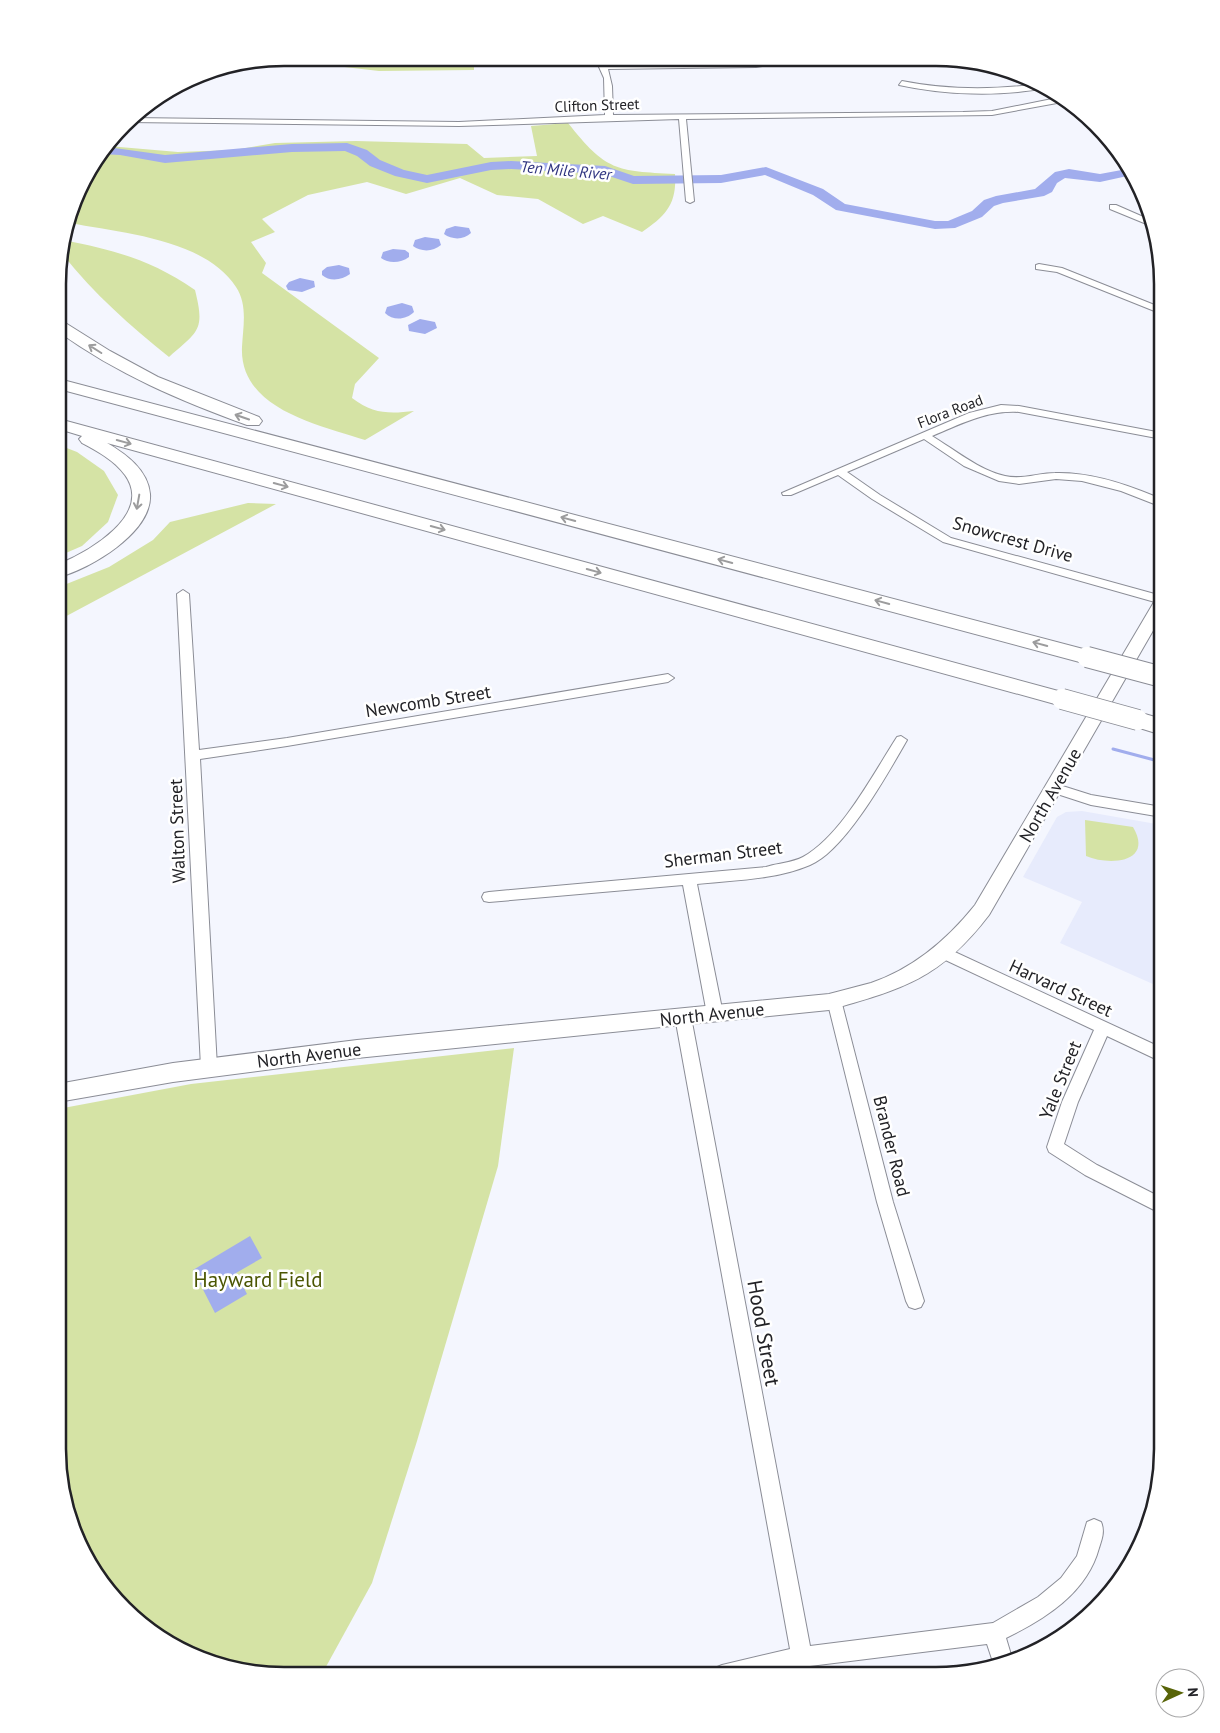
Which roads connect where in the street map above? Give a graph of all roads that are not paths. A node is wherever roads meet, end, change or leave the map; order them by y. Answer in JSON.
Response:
{"nodes":[{"id":1,"x":630,"y":66,"type":"edge"},
{"id":2,"x":606,"y":67,"type":"joint"},
{"id":3,"x":902,"y":83,"type":"dead end"},
{"id":4,"x":1028,"y":87,"type":"edge"},
{"id":5,"x":1054,"y":101,"type":"edge"},
{"id":6,"x":682,"y":116,"type":"junction"},
{"id":7,"x":609,"y":117,"type":"junction"},
{"id":8,"x":140,"y":120,"type":"edge"},
{"id":9,"x":690,"y":201,"type":"dead end"},
{"id":10,"x":1112,"y":207,"type":"dead end"},
{"id":11,"x":1145,"y":222,"type":"edge"},
{"id":12,"x":1040,"y":268,"type":"dead end"},
{"id":13,"x":1154,"y":308,"type":"edge"},
{"id":14,"x":66,"y":329,"type":"edge"},
{"id":15,"x":66,"y":386,"type":"edge"},
{"id":16,"x":66,"y":426,"type":"edge"},
{"id":17,"x":66,"y":427,"type":"edge"},
{"id":18,"x":1154,"y":434,"type":"edge"},
{"id":19,"x":926,"y":436,"type":"junction"},
{"id":20,"x":839,"y":471,"type":"junction"},
{"id":21,"x":420,"y":480,"type":"junction"},
{"id":22,"x":787,"y":493,"type":"dead end"},
{"id":23,"x":1154,"y":501,"type":"edge"},
{"id":24,"x":66,"y":568,"type":"edge"},
{"id":25,"x":183,"y":594,"type":"dead end"},
{"id":26,"x":1154,"y":599,"type":"edge"},
{"id":27,"x":1154,"y":615,"type":"edge"},
{"id":28,"x":1154,"y":675,"type":"edge"},
{"id":29,"x":668,"y":678,"type":"dead end"},
{"id":30,"x":1154,"y":724,"type":"edge"},
{"id":31,"x":901,"y":740,"type":"dead end"},
{"id":32,"x":193,"y":754,"type":"junction"},
{"id":33,"x":1053,"y":788,"type":"junction"},
{"id":34,"x":1154,"y":811,"type":"edge"},
{"id":35,"x":688,"y":878,"type":"junction"},
{"id":36,"x":489,"y":897,"type":"dead end"},
{"id":37,"x":944,"y":953,"type":"junction"},
{"id":38,"x":834,"y":1000,"type":"junction"},
{"id":39,"x":715,"y":1014,"type":"junction"},
{"id":40,"x":683,"y":1017,"type":"junction"},
{"id":41,"x":1103,"y":1028,"type":"junction"},
{"id":42,"x":1154,"y":1051,"type":"edge"},
{"id":43,"x":209,"y":1067,"type":"junction"},
{"id":44,"x":66,"y":1092,"type":"edge"},
{"id":45,"x":1154,"y":1202,"type":"edge"},
{"id":46,"x":915,"y":1301,"type":"dead end"},
{"id":47,"x":1094,"y":1529,"type":"dead end"},
{"id":48,"x":994,"y":1633,"type":"junction"},
{"id":49,"x":802,"y":1657,"type":"junction"},
{"id":50,"x":1001,"y":1657,"type":"edge"},
{"id":51,"x":758,"y":1667,"type":"edge"}],
"edges":[{"from":1,"to":2,"type":"street"},
{"from":2,"to":7,"type":"street"},
{"from":3,"to":4,"type":"street"},
{"from":5,"to":6,"type":"street","name":"Clifton Street"},
{"from":6,"to":7,"type":"street","name":"Clifton Street"},
{"from":6,"to":9,"type":"street"},
{"from":7,"to":8,"type":"street","name":"Clifton Street"},
{"from":10,"to":11,"type":"street"},
{"from":12,"to":13,"type":"street"},
{"from":21,"to":14,"type":"highway","one_way":true},
{"from":15,"to":21,"type":"highway"},
{"from":16,"to":30,"type":"highway","one_way":true,"bridge":true},
{"from":17,"to":24,"type":"highway","one_way":true},
{"from":18,"to":19,"type":"street","name":"Flora Road"},
{"from":19,"to":20,"type":"street","name":"Flora Road"},
{"from":19,"to":23,"type":"street"},
{"from":20,"to":22,"type":"street","name":"Flora Road"},
{"from":20,"to":26,"type":"street","name":"Snowcrest Drive"},
{"from":28,"to":21,"type":"highway","one_way":true,"bridge":true},
{"from":25,"to":32,"type":"street","name":"Walton Street"},
{"from":27,"to":33,"type":"main road","name":"North Avenue"},
{"from":29,"to":32,"type":"street","name":"Newcomb Street"},
{"from":31,"to":35,"type":"street","name":"Sherman Street"},
{"from":32,"to":43,"type":"street","name":"Walton Street"},
{"from":33,"to":34,"type":"street"},
{"from":33,"to":37,"type":"main road","name":"North Avenue"},
{"from":35,"to":36,"type":"street","name":"Sherman Street"},
{"from":35,"to":39,"type":"street"},
{"from":37,"to":38,"type":"main road","name":"North Avenue"},
{"from":37,"to":41,"type":"street","name":"Harvard Street"},
{"from":38,"to":39,"type":"main road","name":"North Avenue"},
{"from":38,"to":46,"type":"street","name":"Brander Road"},
{"from":39,"to":40,"type":"main road","name":"North Avenue"},
{"from":40,"to":43,"type":"main road","name":"North Avenue"},
{"from":40,"to":49,"type":"street","name":"Hood Street"},
{"from":41,"to":42,"type":"street","name":"Harvard Street"},
{"from":41,"to":45,"type":"street","name":"Yale Street"},
{"from":43,"to":44,"type":"main road","name":"North Avenue"},
{"from":47,"to":48,"type":"street"},
{"from":48,"to":49,"type":"street"},
{"from":48,"to":50,"type":"street"},
{"from":49,"to":51,"type":"street"}]}
